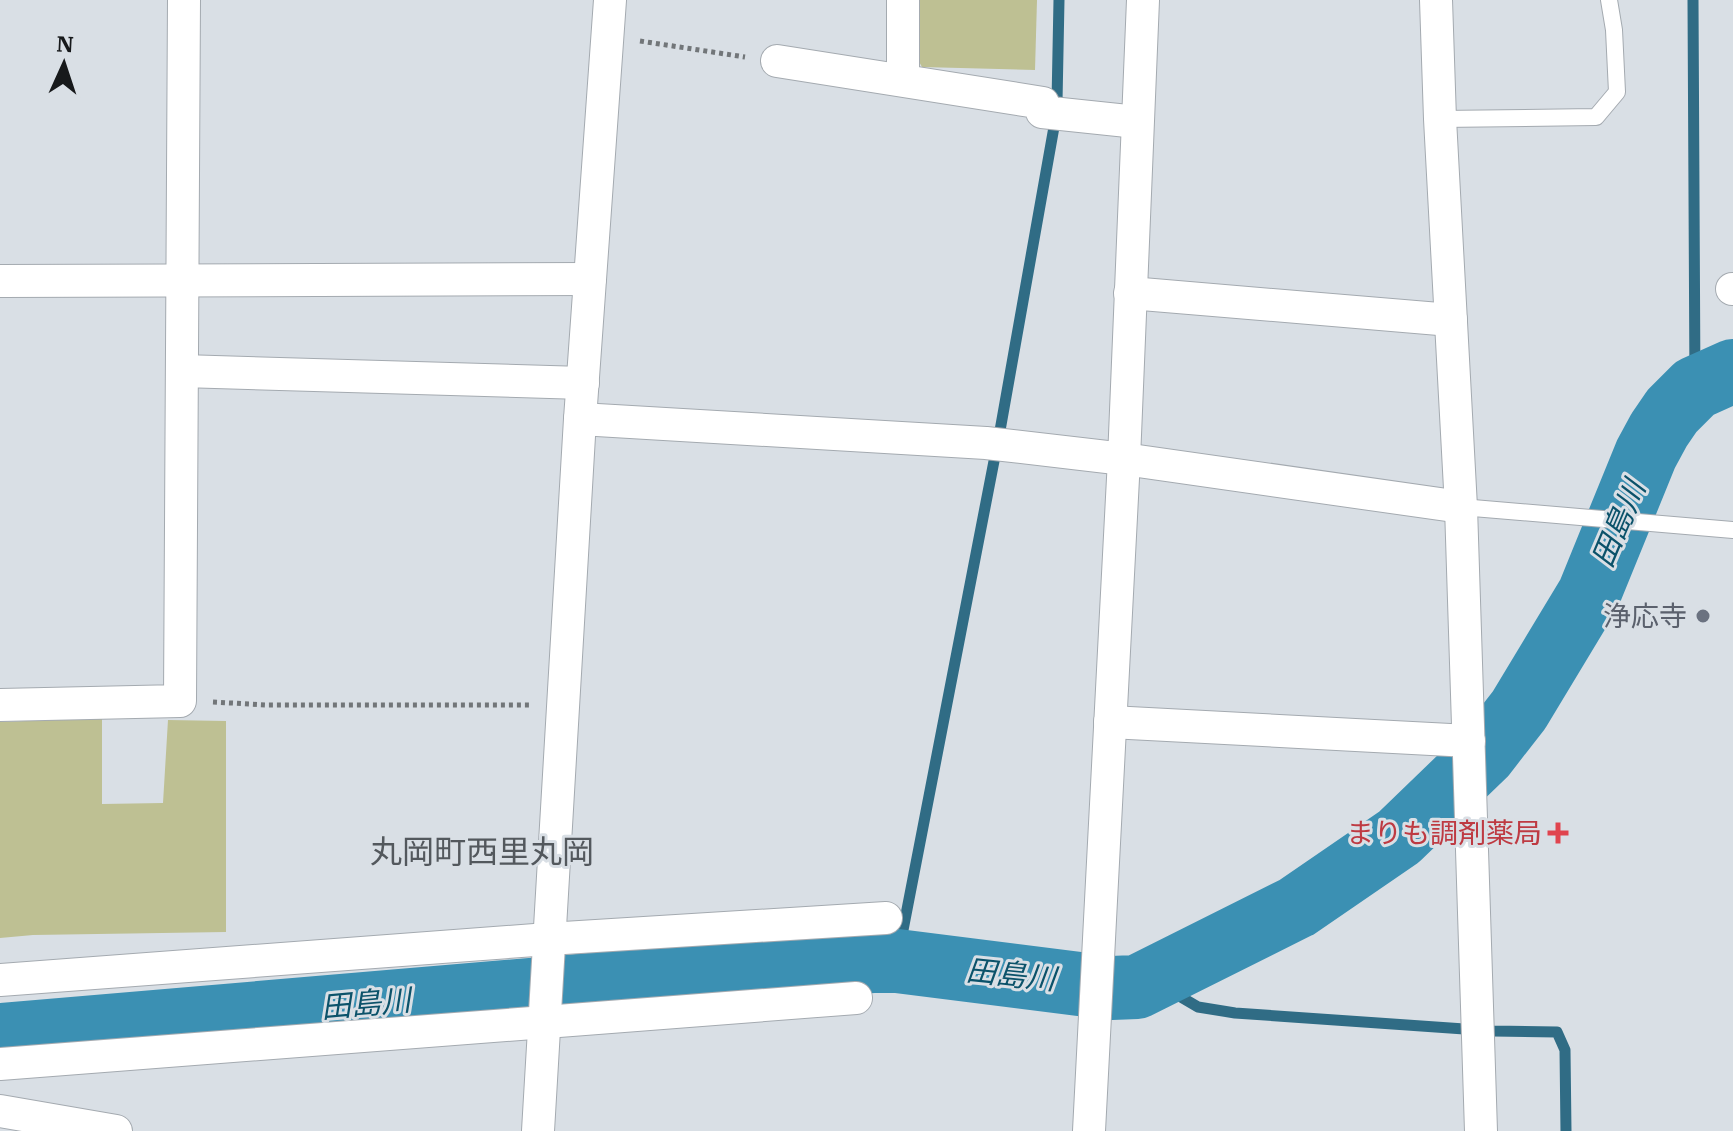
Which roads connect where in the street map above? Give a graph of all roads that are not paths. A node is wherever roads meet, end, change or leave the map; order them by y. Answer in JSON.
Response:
{"nodes":[{"id":1,"x":184,"y":0,"type":"edge"},
{"id":2,"x":610,"y":0,"type":"edge"},
{"id":3,"x":903,"y":0,"type":"edge"},
{"id":4,"x":1143,"y":0,"type":"edge"},
{"id":5,"x":1436,"y":0,"type":"edge"},
{"id":6,"x":1609,"y":0,"type":"edge"},
{"id":7,"x":777,"y":61,"type":"road end"},
{"id":8,"x":903,"y":80,"type":"junction"},
{"id":9,"x":1440,"y":119,"type":"junction"},
{"id":10,"x":1137,"y":122,"type":"junction"},
{"id":11,"x":590,"y":279,"type":"junction"},
{"id":12,"x":182,"y":280,"type":"junction"},
{"id":13,"x":0,"y":281,"type":"edge"},
{"id":14,"x":1130,"y":293,"type":"junction"},
{"id":15,"x":1451,"y":320,"type":"junction"},
{"id":16,"x":182,"y":371,"type":"junction"},
{"id":17,"x":583,"y":383,"type":"junction"},
{"id":18,"x":580,"y":419,"type":"junction"},
{"id":19,"x":1124,"y":459,"type":"junction"},
{"id":20,"x":1461,"y":507,"type":"junction"},
{"id":21,"x":1733,"y":530,"type":"edge"},
{"id":22,"x":0,"y":705,"type":"edge"},
{"id":23,"x":1110,"y":722,"type":"junction"},
{"id":24,"x":1469,"y":742,"type":"junction"},
{"id":25,"x":886,"y":918,"type":"dead end"},
{"id":26,"x":548,"y":939,"type":"junction"},
{"id":27,"x":0,"y":980,"type":"edge"},
{"id":28,"x":856,"y":998,"type":"dead end"},
{"id":29,"x":543,"y":1023,"type":"junction"},
{"id":30,"x":0,"y":1064,"type":"edge"},
{"id":31,"x":0,"y":1111,"type":"edge"},
{"id":32,"x":116,"y":1131,"type":"edge"},
{"id":33,"x":538,"y":1131,"type":"edge"},
{"id":34,"x":1089,"y":1131,"type":"edge"},
{"id":35,"x":1481,"y":1131,"type":"edge"}],
"edges":[{"from":1,"to":12,"type":"street"},
{"from":2,"to":11,"type":"street"},
{"from":3,"to":8,"type":"street"},
{"from":4,"to":10,"type":"street"},
{"from":5,"to":9,"type":"street"},
{"from":6,"to":9,"type":"lane"},
{"from":7,"to":8,"type":"street"},
{"from":8,"to":10,"type":"street"},
{"from":9,"to":15,"type":"street"},
{"from":10,"to":14,"type":"street"},
{"from":11,"to":12,"type":"street"},
{"from":11,"to":17,"type":"street"},
{"from":12,"to":13,"type":"street"},
{"from":12,"to":16,"type":"street"},
{"from":14,"to":15,"type":"street"},
{"from":14,"to":19,"type":"street"},
{"from":15,"to":20,"type":"street"},
{"from":16,"to":17,"type":"street"},
{"from":16,"to":22,"type":"street"},
{"from":17,"to":18,"type":"street"},
{"from":18,"to":19,"type":"street"},
{"from":18,"to":26,"type":"street"},
{"from":19,"to":20,"type":"street"},
{"from":19,"to":23,"type":"street"},
{"from":20,"to":21,"type":"lane"},
{"from":20,"to":24,"type":"street"},
{"from":23,"to":24,"type":"street"},
{"from":23,"to":34,"type":"street"},
{"from":24,"to":35,"type":"street"},
{"from":25,"to":26,"type":"street"},
{"from":26,"to":27,"type":"street"},
{"from":26,"to":29,"type":"street"},
{"from":28,"to":29,"type":"street"},
{"from":29,"to":30,"type":"street"},
{"from":29,"to":33,"type":"street"},
{"from":31,"to":32,"type":"street"}]}
